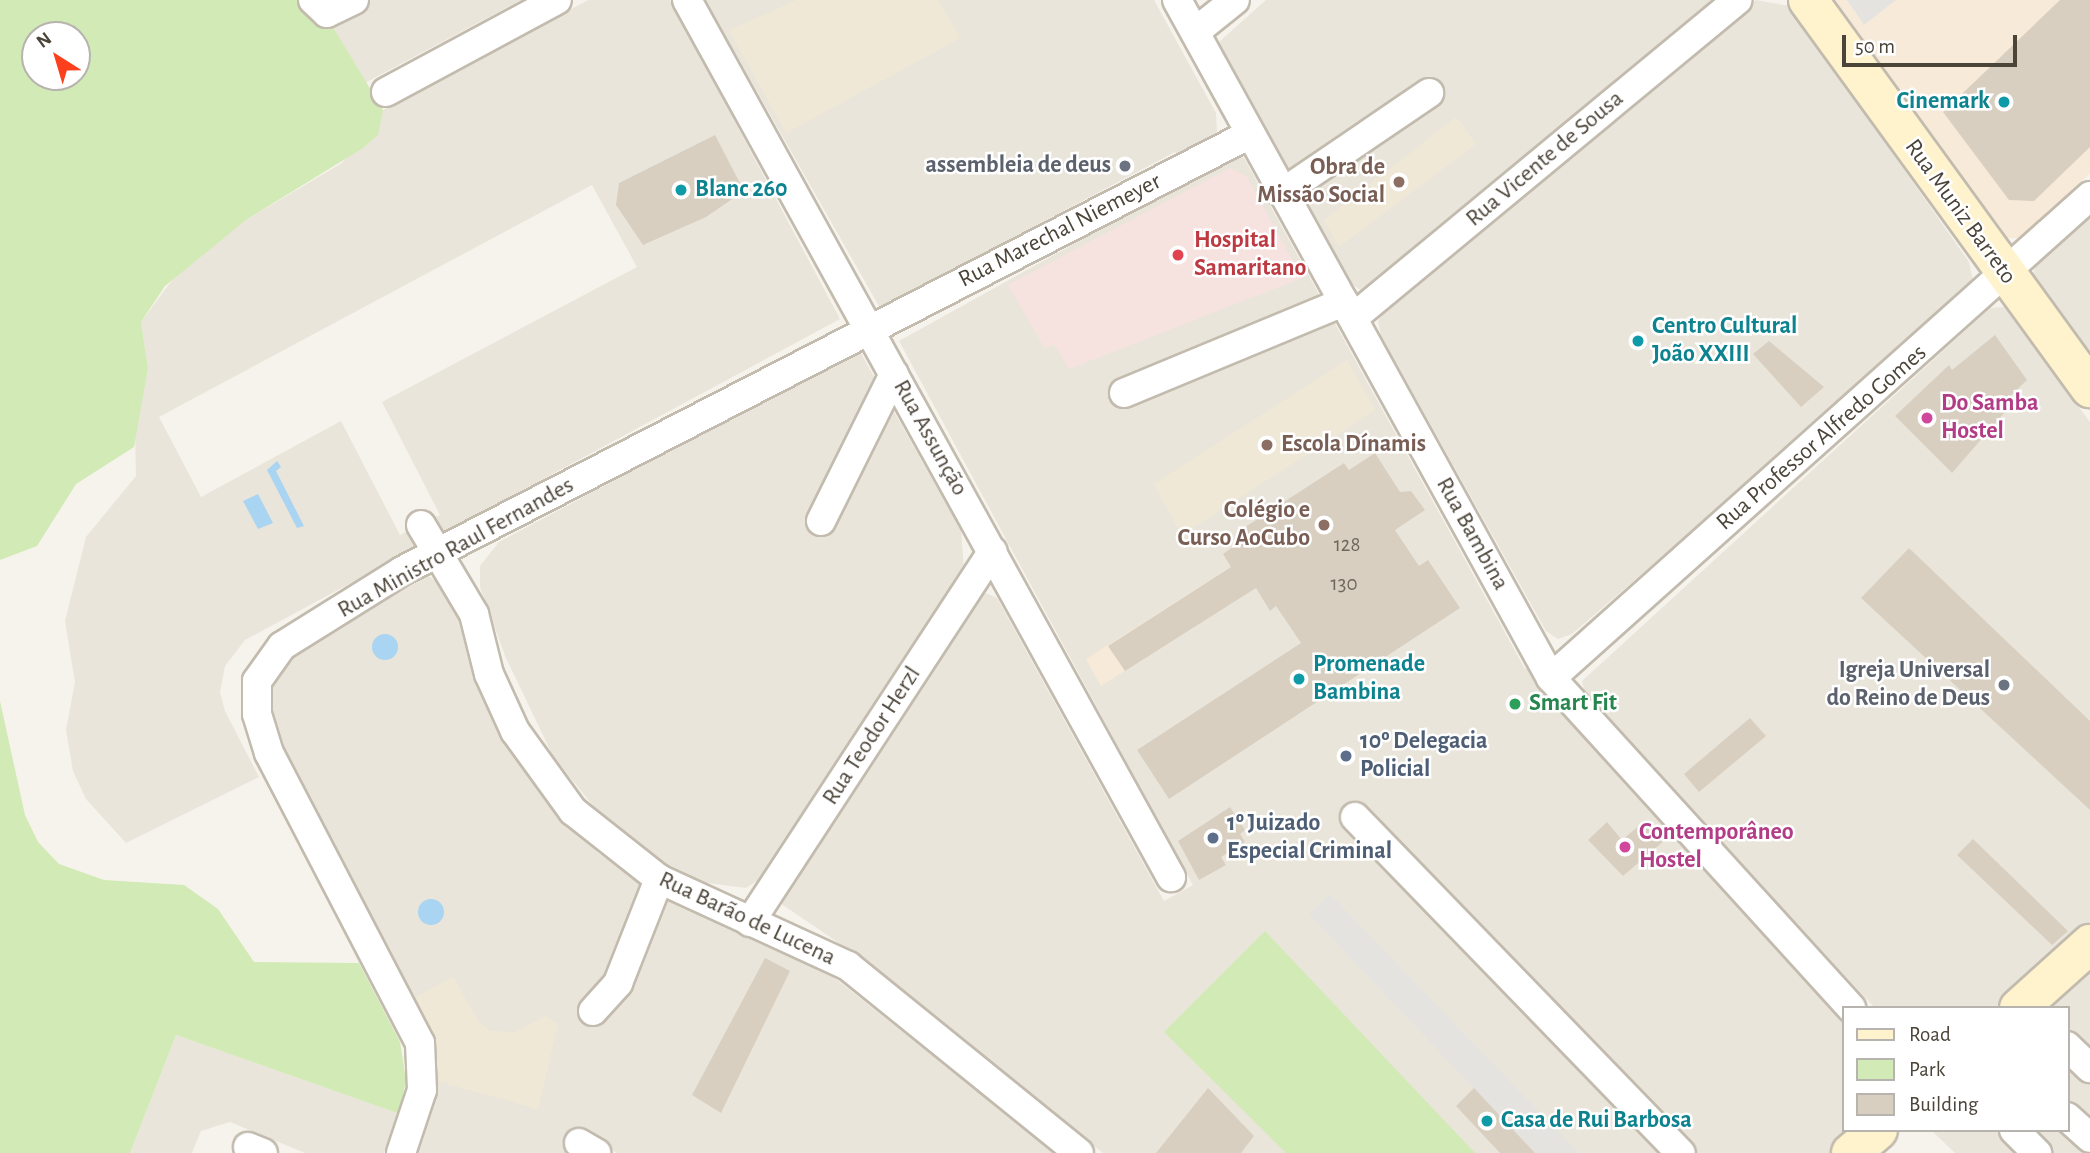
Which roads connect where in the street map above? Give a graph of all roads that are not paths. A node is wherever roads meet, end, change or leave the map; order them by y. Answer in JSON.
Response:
{"nodes":[{"id":1,"x":313,"y":0,"type":"edge"},
{"id":2,"x":354,"y":0,"type":"edge"},
{"id":3,"x":557,"y":0,"type":"edge"},
{"id":4,"x":687,"y":0,"type":"edge"},
{"id":5,"x":1177,"y":0,"type":"edge"},
{"id":6,"x":1235,"y":0,"type":"edge"},
{"id":7,"x":1737,"y":0,"type":"edge"},
{"id":8,"x":1808,"y":0,"type":"edge"},
{"id":9,"x":1195,"y":32,"type":"junction"},
{"id":10,"x":386,"y":92,"type":"dead end"},
{"id":11,"x":1429,"y":93,"type":"dead end"},
{"id":12,"x":1250,"y":134,"type":"junction"},
{"id":13,"x":1282,"y":193,"type":"junction"},
{"id":14,"x":2090,"y":196,"type":"edge"},
{"id":15,"x":2004,"y":273,"type":"junction"},
{"id":16,"x":1349,"y":311,"type":"junction"},
{"id":17,"x":871,"y":329,"type":"junction"},
{"id":18,"x":894,"y":374,"type":"junction"},
{"id":19,"x":2090,"y":388,"type":"edge"},
{"id":20,"x":1124,"y":393,"type":"dead end"},
{"id":21,"x":821,"y":521,"type":"dead end"},
{"id":22,"x":421,"y":525,"type":"dead end"},
{"id":23,"x":993,"y":551,"type":"junction"},
{"id":24,"x":442,"y":554,"type":"junction"},
{"id":25,"x":1551,"y":678,"type":"junction"},
{"id":26,"x":1355,"y":817,"type":"dead end"},
{"id":27,"x":1171,"y":877,"type":"dead end"},
{"id":28,"x":659,"y":879,"type":"junction"},
{"id":29,"x":750,"y":922,"type":"junction"},
{"id":30,"x":2090,"y":944,"type":"edge"},
{"id":31,"x":1849,"y":1006,"type":"edge"},
{"id":32,"x":2024,"y":1006,"type":"edge"},
{"id":33,"x":593,"y":1011,"type":"dead end"},
{"id":34,"x":2069,"y":1048,"type":"edge"},
{"id":35,"x":2090,"y":1068,"type":"edge"},
{"id":36,"x":2069,"y":1119,"type":"edge"},
{"id":37,"x":1876,"y":1132,"type":"edge"},
{"id":38,"x":2016,"y":1132,"type":"edge"},
{"id":39,"x":2090,"y":1138,"type":"edge"},
{"id":40,"x":401,"y":1153,"type":"edge"},
{"id":41,"x":1079,"y":1153,"type":"edge"},
{"id":42,"x":1681,"y":1153,"type":"edge"},
{"id":43,"x":1851,"y":1153,"type":"edge"},
{"id":44,"x":2037,"y":1153,"type":"edge"}],
"edges":[{"from":1,"to":2,"type":"street"},
{"from":3,"to":10,"type":"street"},
{"from":4,"to":17,"type":"street","name":"Rua Assunção"},
{"from":5,"to":9,"type":"street","name":"Rua Bambina"},
{"from":6,"to":9,"type":"street"},
{"from":7,"to":16,"type":"street","name":"Rua Vicente de Sousa"},
{"from":8,"to":15,"type":"main road","name":"Rua Muniz Barreto"},
{"from":9,"to":12,"type":"street","name":"Rua Bambina"},
{"from":11,"to":13,"type":"street"},
{"from":12,"to":13,"type":"street","name":"Rua Bambina"},
{"from":12,"to":17,"type":"street","name":"Rua Marechal Niemeyer"},
{"from":13,"to":16,"type":"street","name":"Rua Bambina"},
{"from":14,"to":15,"type":"street","name":"Rua Professor Alfredo Gomes"},
{"from":15,"to":19,"type":"main road","name":"Rua Muniz Barreto"},
{"from":15,"to":25,"type":"street","name":"Rua Professor Alfredo Gomes"},
{"from":16,"to":20,"type":"street","name":"Rua Vicente de Sousa"},
{"from":16,"to":25,"type":"street","name":"Rua Bambina"},
{"from":17,"to":18,"type":"street","name":"Rua Assunção"},
{"from":17,"to":24,"type":"street","name":"Rua Ministro Raul Fernandes"},
{"from":18,"to":21,"type":"street"},
{"from":18,"to":23,"type":"street","name":"Rua Assunção"},
{"from":22,"to":24,"type":"street","name":"Rua Barão de Lucena"},
{"from":23,"to":27,"type":"street","name":"Rua Assunção"},
{"from":23,"to":29,"type":"street","name":"Rua Teodor Herzl"},
{"from":24,"to":28,"type":"street","name":"Rua Barão de Lucena"},
{"from":24,"to":40,"type":"street","name":"Rua Ministro Raul Fernandes"},
{"from":25,"to":31,"type":"street","name":"Rua Bambina"},
{"from":26,"to":42,"type":"street"},
{"from":28,"to":29,"type":"street","name":"Rua Barão de Lucena"},
{"from":28,"to":33,"type":"street"},
{"from":29,"to":41,"type":"street","name":"Rua Barão de Lucena"},
{"from":30,"to":32,"type":"main road"},
{"from":34,"to":35,"type":"street"},
{"from":36,"to":39,"type":"street"},
{"from":37,"to":43,"type":"main road"},
{"from":38,"to":44,"type":"street"}]}
